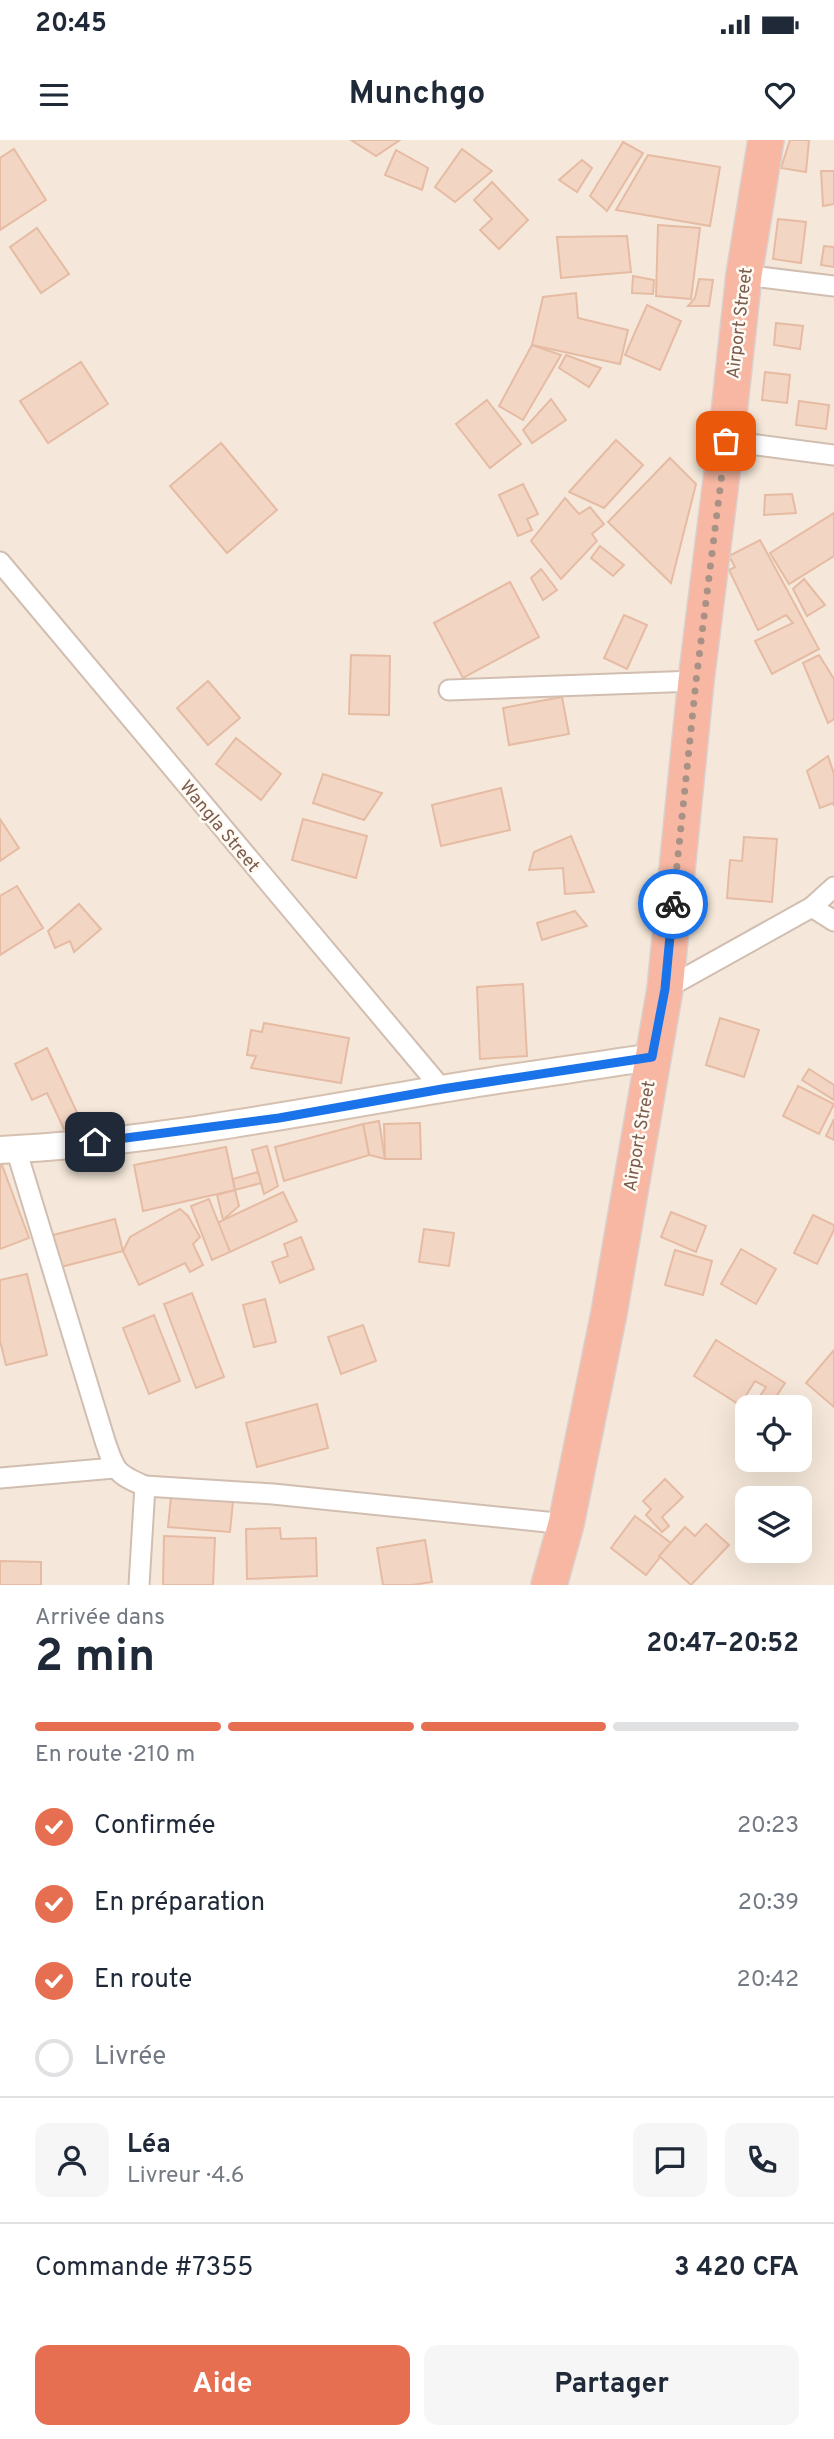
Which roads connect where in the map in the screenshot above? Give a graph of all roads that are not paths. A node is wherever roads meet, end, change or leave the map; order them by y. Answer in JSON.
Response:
{"nodes":[{"id":1,"x":766,"y":140,"type":"edge"},
{"id":2,"x":744,"y":275,"type":"junction"},
{"id":3,"x":834,"y":286,"type":"edge"},
{"id":4,"x":726,"y":441,"type":"junction"},
{"id":5,"x":834,"y":456,"type":"edge"},
{"id":6,"x":0,"y":562,"type":"edge"},
{"id":7,"x":696,"y":681,"type":"junction"},
{"id":8,"x":449,"y":690,"type":"dead end"},
{"id":9,"x":834,"y":887,"type":"edge"},
{"id":10,"x":812,"y":907,"type":"junction"},
{"id":11,"x":834,"y":920,"type":"edge"},
{"id":12,"x":665,"y":989,"type":"junction"},
{"id":13,"x":652,"y":1057,"type":"junction"},
{"id":14,"x":442,"y":1089,"type":"junction"},
{"id":15,"x":8,"y":1150,"type":"edge"},
{"id":16,"x":114,"y":1468,"type":"junction"},
{"id":17,"x":0,"y":1478,"type":"edge"},
{"id":18,"x":145,"y":1486,"type":"junction"},
{"id":19,"x":566,"y":1524,"type":"junction"},
{"id":20,"x":139,"y":1585,"type":"edge"},
{"id":21,"x":549,"y":1585,"type":"edge"}],
"edges":[{"from":1,"to":2,"type":"highway","name":"Airport Street"},
{"from":2,"to":3,"type":"street"},
{"from":2,"to":4,"type":"highway","name":"Airport Street"},
{"from":4,"to":5,"type":"street"},
{"from":4,"to":7,"type":"highway","name":"Airport Street"},
{"from":6,"to":14,"type":"street","name":"Wangla Street"},
{"from":7,"to":8,"type":"street"},
{"from":7,"to":12,"type":"highway","name":"Airport Street"},
{"from":9,"to":10,"type":"street"},
{"from":10,"to":11,"type":"street"},
{"from":10,"to":12,"type":"street"},
{"from":12,"to":13,"type":"highway","name":"Airport Street"},
{"from":13,"to":14,"type":"street"},
{"from":13,"to":19,"type":"highway","name":"Airport Street"},
{"from":14,"to":15,"type":"street"},
{"from":15,"to":16,"type":"street"},
{"from":16,"to":17,"type":"street"},
{"from":16,"to":18,"type":"street"},
{"from":18,"to":19,"type":"street"},
{"from":18,"to":20,"type":"street"},
{"from":19,"to":21,"type":"highway","name":"Airport Street"}]}
